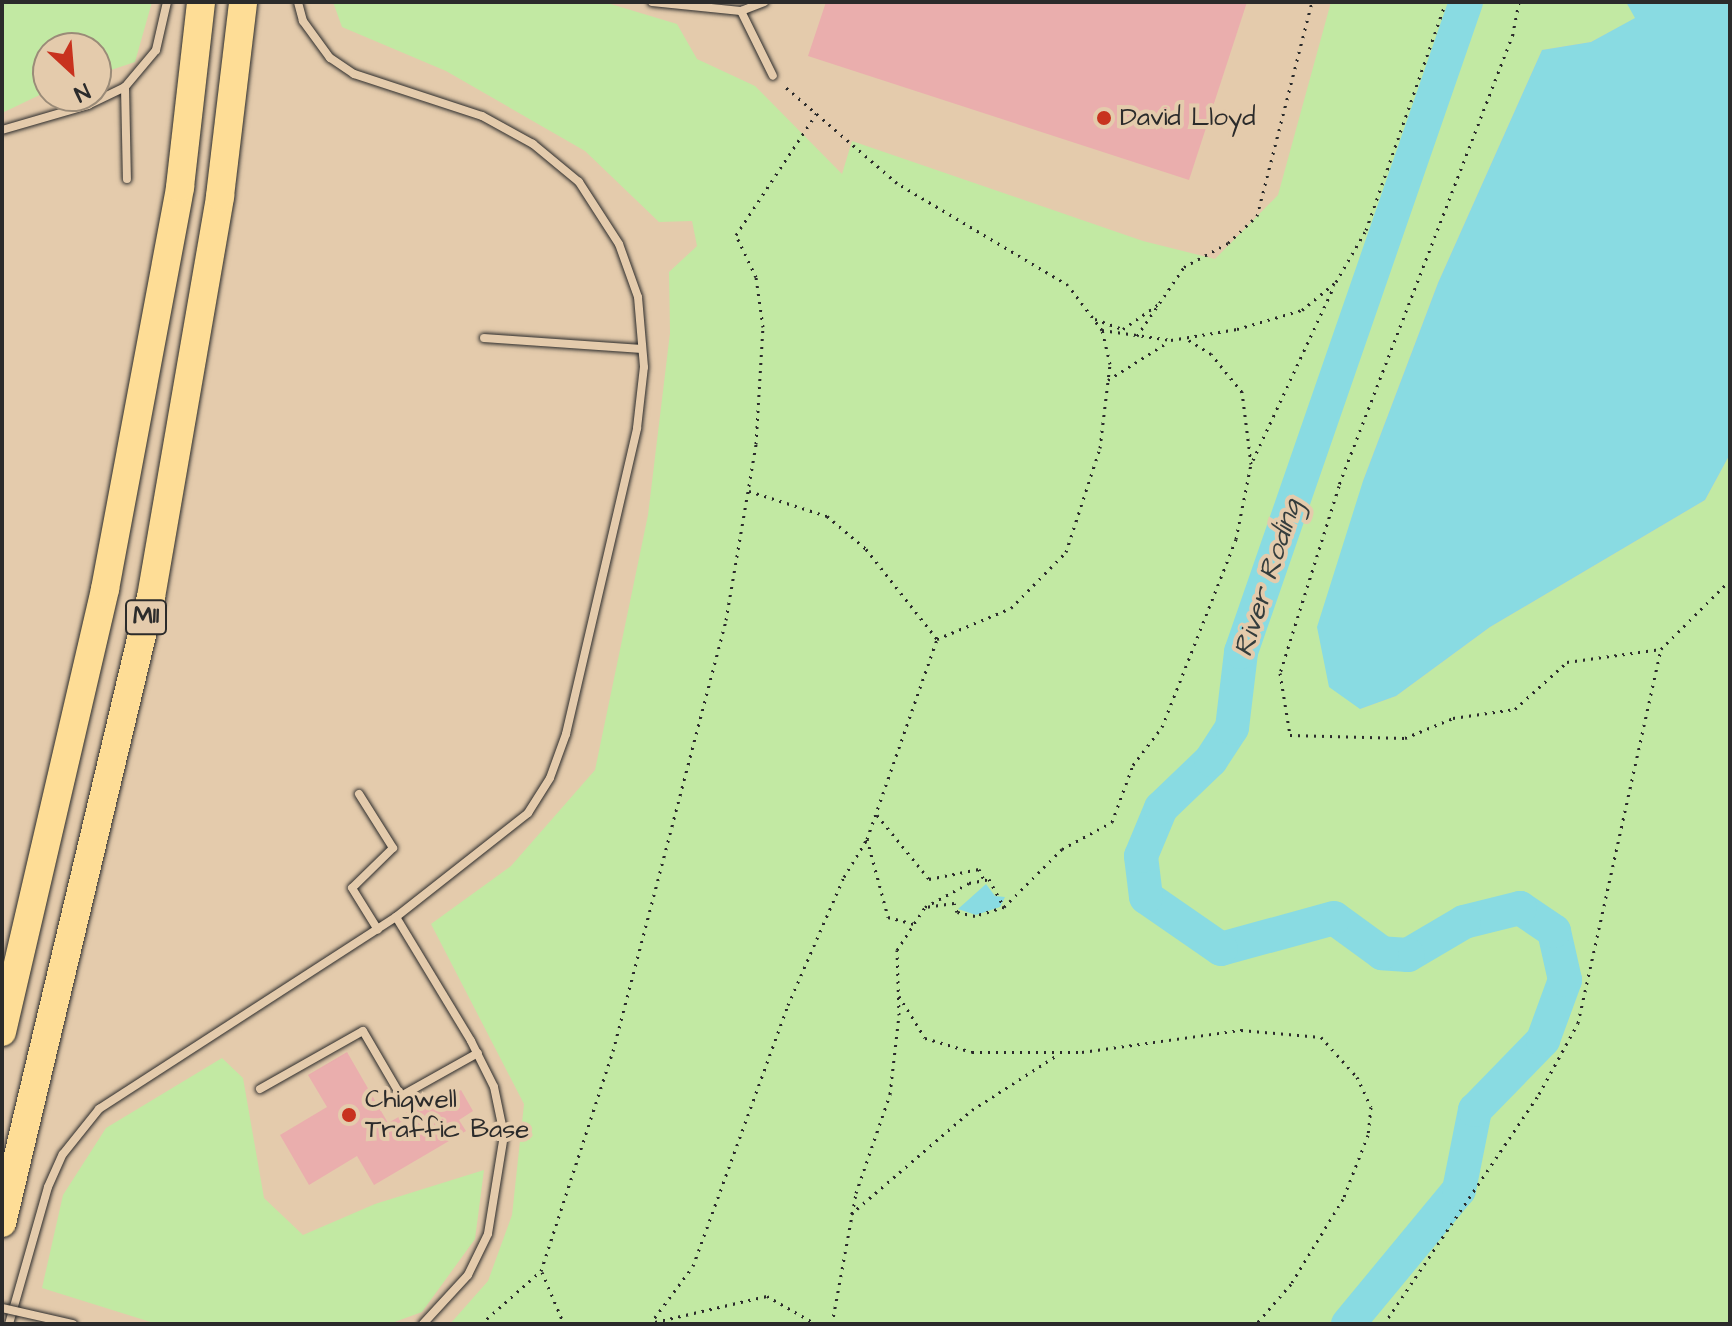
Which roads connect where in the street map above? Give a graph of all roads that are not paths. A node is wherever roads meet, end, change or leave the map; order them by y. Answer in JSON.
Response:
{"nodes":[{"id":1,"x":167,"y":2,"type":"edge"},
{"id":2,"x":201,"y":2,"type":"edge"},
{"id":3,"x":243,"y":2,"type":"edge"},
{"id":4,"x":298,"y":2,"type":"edge"},
{"id":5,"x":652,"y":2,"type":"edge"},
{"id":6,"x":764,"y":2,"type":"edge"},
{"id":7,"x":741,"y":11,"type":"junction"},
{"id":8,"x":773,"y":76,"type":"road end"},
{"id":9,"x":125,"y":87,"type":"junction"},
{"id":10,"x":2,"y":130,"type":"edge"},
{"id":11,"x":127,"y":179,"type":"dead end"},
{"id":12,"x":484,"y":338,"type":"dead end"},
{"id":13,"x":642,"y":349,"type":"junction"},
{"id":14,"x":359,"y":794,"type":"dead end"},
{"id":15,"x":396,"y":917,"type":"junction"},
{"id":16,"x":378,"y":930,"type":"junction"},
{"id":17,"x":2,"y":1032,"type":"edge"},
{"id":18,"x":478,"y":1053,"type":"junction"},
{"id":19,"x":260,"y":1089,"type":"dead end"},
{"id":20,"x":2,"y":1223,"type":"edge"},
{"id":21,"x":2,"y":1308,"type":"edge"},
{"id":22,"x":9,"y":1324,"type":"edge"},
{"id":23,"x":73,"y":1324,"type":"edge"},
{"id":24,"x":423,"y":1324,"type":"edge"}],
"edges":[{"from":1,"to":9,"type":"lane"},
{"from":2,"to":17,"type":"highway","number":"M11"},
{"from":3,"to":20,"type":"highway","number":"M11"},
{"from":4,"to":13,"type":"lane"},
{"from":5,"to":7,"type":"lane"},
{"from":6,"to":7,"type":"lane"},
{"from":7,"to":8,"type":"lane"},
{"from":9,"to":10,"type":"lane"},
{"from":9,"to":11,"type":"lane"},
{"from":12,"to":13,"type":"lane"},
{"from":13,"to":15,"type":"lane"},
{"from":14,"to":16,"type":"lane"},
{"from":15,"to":16,"type":"lane"},
{"from":15,"to":18,"type":"lane"},
{"from":16,"to":22,"type":"lane"},
{"from":18,"to":19,"type":"lane"},
{"from":18,"to":24,"type":"lane"},
{"from":21,"to":23,"type":"lane","bridge":true}]}
